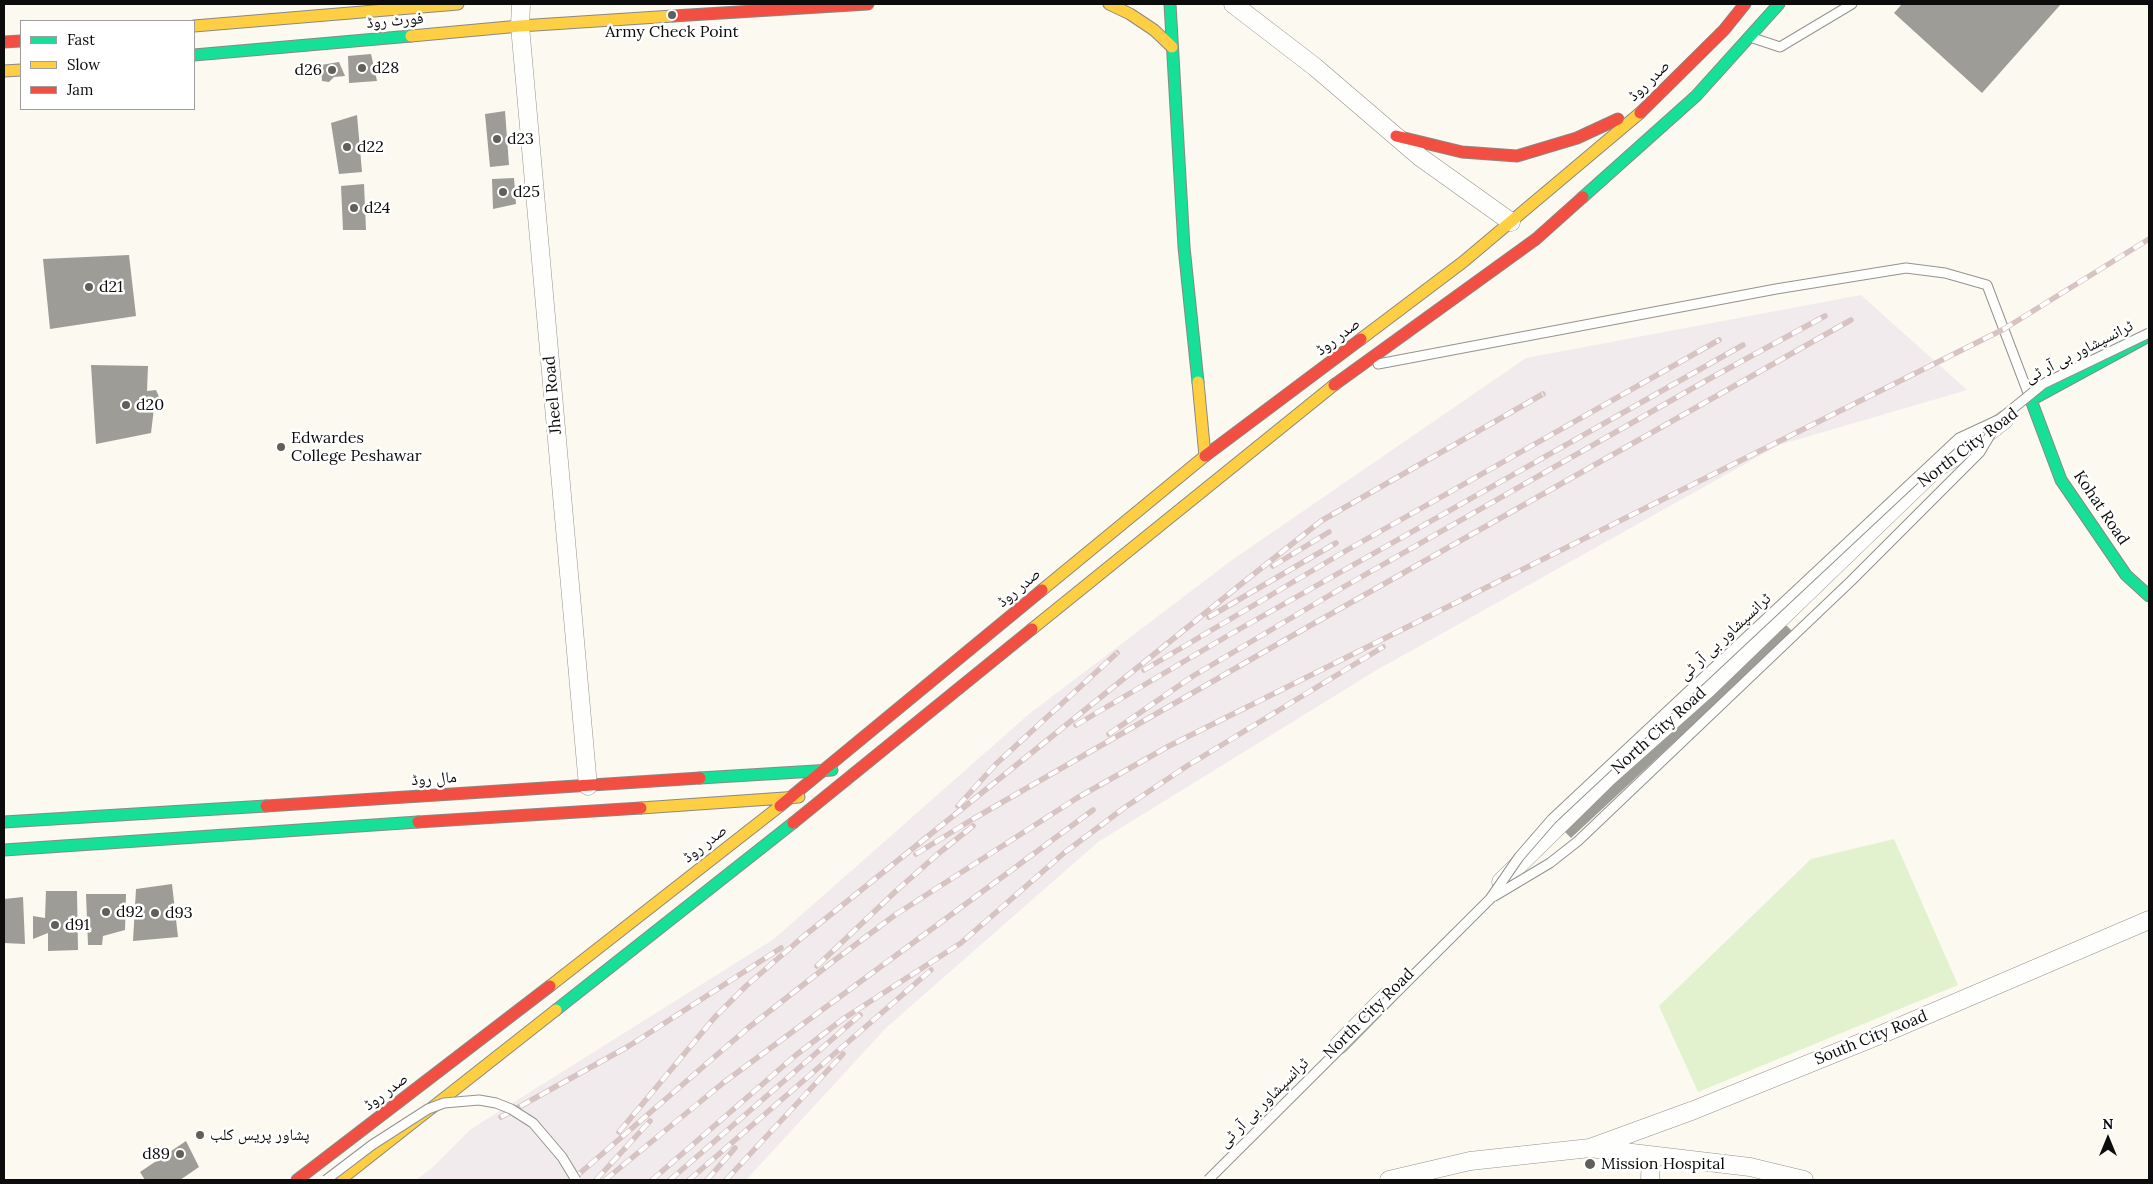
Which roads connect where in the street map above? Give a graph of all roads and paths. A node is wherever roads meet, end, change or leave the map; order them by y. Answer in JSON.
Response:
{"nodes":[{"id":1,"x":458,"y":4,"type":"edge"},
{"id":2,"x":521,"y":4,"type":"edge"},
{"id":3,"x":868,"y":4,"type":"edge"},
{"id":4,"x":1109,"y":4,"type":"edge"},
{"id":5,"x":1170,"y":4,"type":"edge"},
{"id":6,"x":1233,"y":4,"type":"edge"},
{"id":7,"x":1745,"y":4,"type":"edge"},
{"id":8,"x":1779,"y":4,"type":"edge"},
{"id":9,"x":1852,"y":4,"type":"edge"},
{"id":10,"x":195,"y":26,"type":"edge"},
{"id":11,"x":520,"y":26,"type":"junction"},
{"id":12,"x":1750,"y":37,"type":"junction"},
{"id":13,"x":20,"y":41,"type":"edge"},
{"id":14,"x":4,"y":42,"type":"edge"},
{"id":15,"x":1172,"y":47,"type":"junction"},
{"id":16,"x":195,"y":55,"type":"edge"},
{"id":17,"x":20,"y":70,"type":"edge"},
{"id":18,"x":4,"y":71,"type":"edge"},
{"id":19,"x":1652,"y":103,"type":"junction"},
{"id":20,"x":1396,"y":136,"type":"junction"},
{"id":21,"x":1511,"y":222,"type":"junction"},
{"id":22,"x":2149,"y":334,"type":"edge"},
{"id":23,"x":1356,"y":368,"type":"junction"},
{"id":24,"x":2031,"y":400,"type":"junction"},
{"id":25,"x":2000,"y":419,"type":"junction"},
{"id":26,"x":1205,"y":456,"type":"junction"},
{"id":27,"x":2149,"y":596,"type":"edge"},
{"id":28,"x":865,"y":765,"type":"junction"},
{"id":29,"x":824,"y":771,"type":"junction"},
{"id":30,"x":588,"y":786,"type":"junction"},
{"id":31,"x":831,"y":793,"type":"junction"},
{"id":32,"x":790,"y":798,"type":"junction"},
{"id":33,"x":4,"y":822,"type":"edge"},
{"id":34,"x":4,"y":850,"type":"edge"},
{"id":35,"x":1490,"y":899,"type":"junction"},
{"id":36,"x":2149,"y":920,"type":"edge"},
{"id":37,"x":1590,"y":1148,"type":"junction"},
{"id":38,"x":1651,"y":1156,"type":"junction"},
{"id":39,"x":297,"y":1180,"type":"edge"},
{"id":40,"x":326,"y":1180,"type":"edge"},
{"id":41,"x":340,"y":1180,"type":"edge"},
{"id":42,"x":576,"y":1180,"type":"edge"},
{"id":43,"x":1210,"y":1180,"type":"edge"},
{"id":44,"x":1389,"y":1180,"type":"edge"},
{"id":45,"x":1650,"y":1180,"type":"edge"},
{"id":46,"x":1804,"y":1180,"type":"edge"}],
"edges":[{"from":1,"to":10,"type":"main road","name":"فورٹ روڈ"},
{"from":2,"to":11,"type":"street","name":"Jheel Road"},
{"from":3,"to":11,"type":"main road","name":"فورٹ روڈ"},
{"from":4,"to":15,"type":"main road"},
{"from":5,"to":15,"type":"main road"},
{"from":6,"to":20,"type":"street"},
{"from":7,"to":19,"type":"main road","name":"صدر روڈ"},
{"from":8,"to":12,"type":"main road"},
{"from":9,"to":12,"type":"lane"},
{"from":11,"to":16,"type":"main road","name":"فورٹ روڈ"},
{"from":11,"to":30,"type":"street","name":"Jheel Road"},
{"from":12,"to":23,"type":"main road"},
{"from":13,"to":14,"type":"main road"},
{"from":15,"to":26,"type":"main road"},
{"from":17,"to":18,"type":"main road"},
{"from":19,"to":20,"type":"main road"},
{"from":19,"to":21,"type":"main road","name":"صدر روڈ"},
{"from":20,"to":21,"type":"street"},
{"from":21,"to":26,"type":"main road","name":"صدر روڈ"},
{"from":22,"to":24,"type":"main road","name":"North City Road"},
{"from":22,"to":25,"type":"lane","name":"ٹرانسپشاور بی آر ٹی","bridge":true},
{"from":23,"to":24,"type":"lane"},
{"from":23,"to":28,"type":"main road"},
{"from":24,"to":27,"type":"main road","name":"Kohat Road"},
{"from":24,"to":43,"type":"street","name":"North City Road"},
{"from":25,"to":35,"type":"lane","name":"ٹرانسپشاور بی آر ٹی","bridge":true},
{"from":25,"to":35,"type":"lane","name":"ٹرانسپشاور بی آر ٹی","bridge":true},
{"from":26,"to":29,"type":"main road","name":"صدر روڈ"},
{"from":28,"to":29,"type":"main road","name":"مال روڈ"},
{"from":28,"to":31,"type":"main road"},
{"from":29,"to":30,"type":"main road","name":"مال روڈ"},
{"from":29,"to":32,"type":"main road","name":"صدر روڈ"},
{"from":30,"to":33,"type":"main road","name":"مال روڈ"},
{"from":31,"to":32,"type":"main road"},
{"from":31,"to":41,"type":"main road"},
{"from":32,"to":34,"type":"main road"},
{"from":32,"to":39,"type":"main road","name":"صدر روڈ"},
{"from":35,"to":43,"type":"lane","name":"ٹرانسپشاور بی آر ٹی","bridge":true},
{"from":36,"to":37,"type":"street","name":"South City Road"},
{"from":37,"to":38,"type":"street"},
{"from":37,"to":44,"type":"street"},
{"from":38,"to":45,"type":"street"},
{"from":38,"to":46,"type":"street"},
{"from":40,"to":42,"type":"lane","bridge":true}]}
